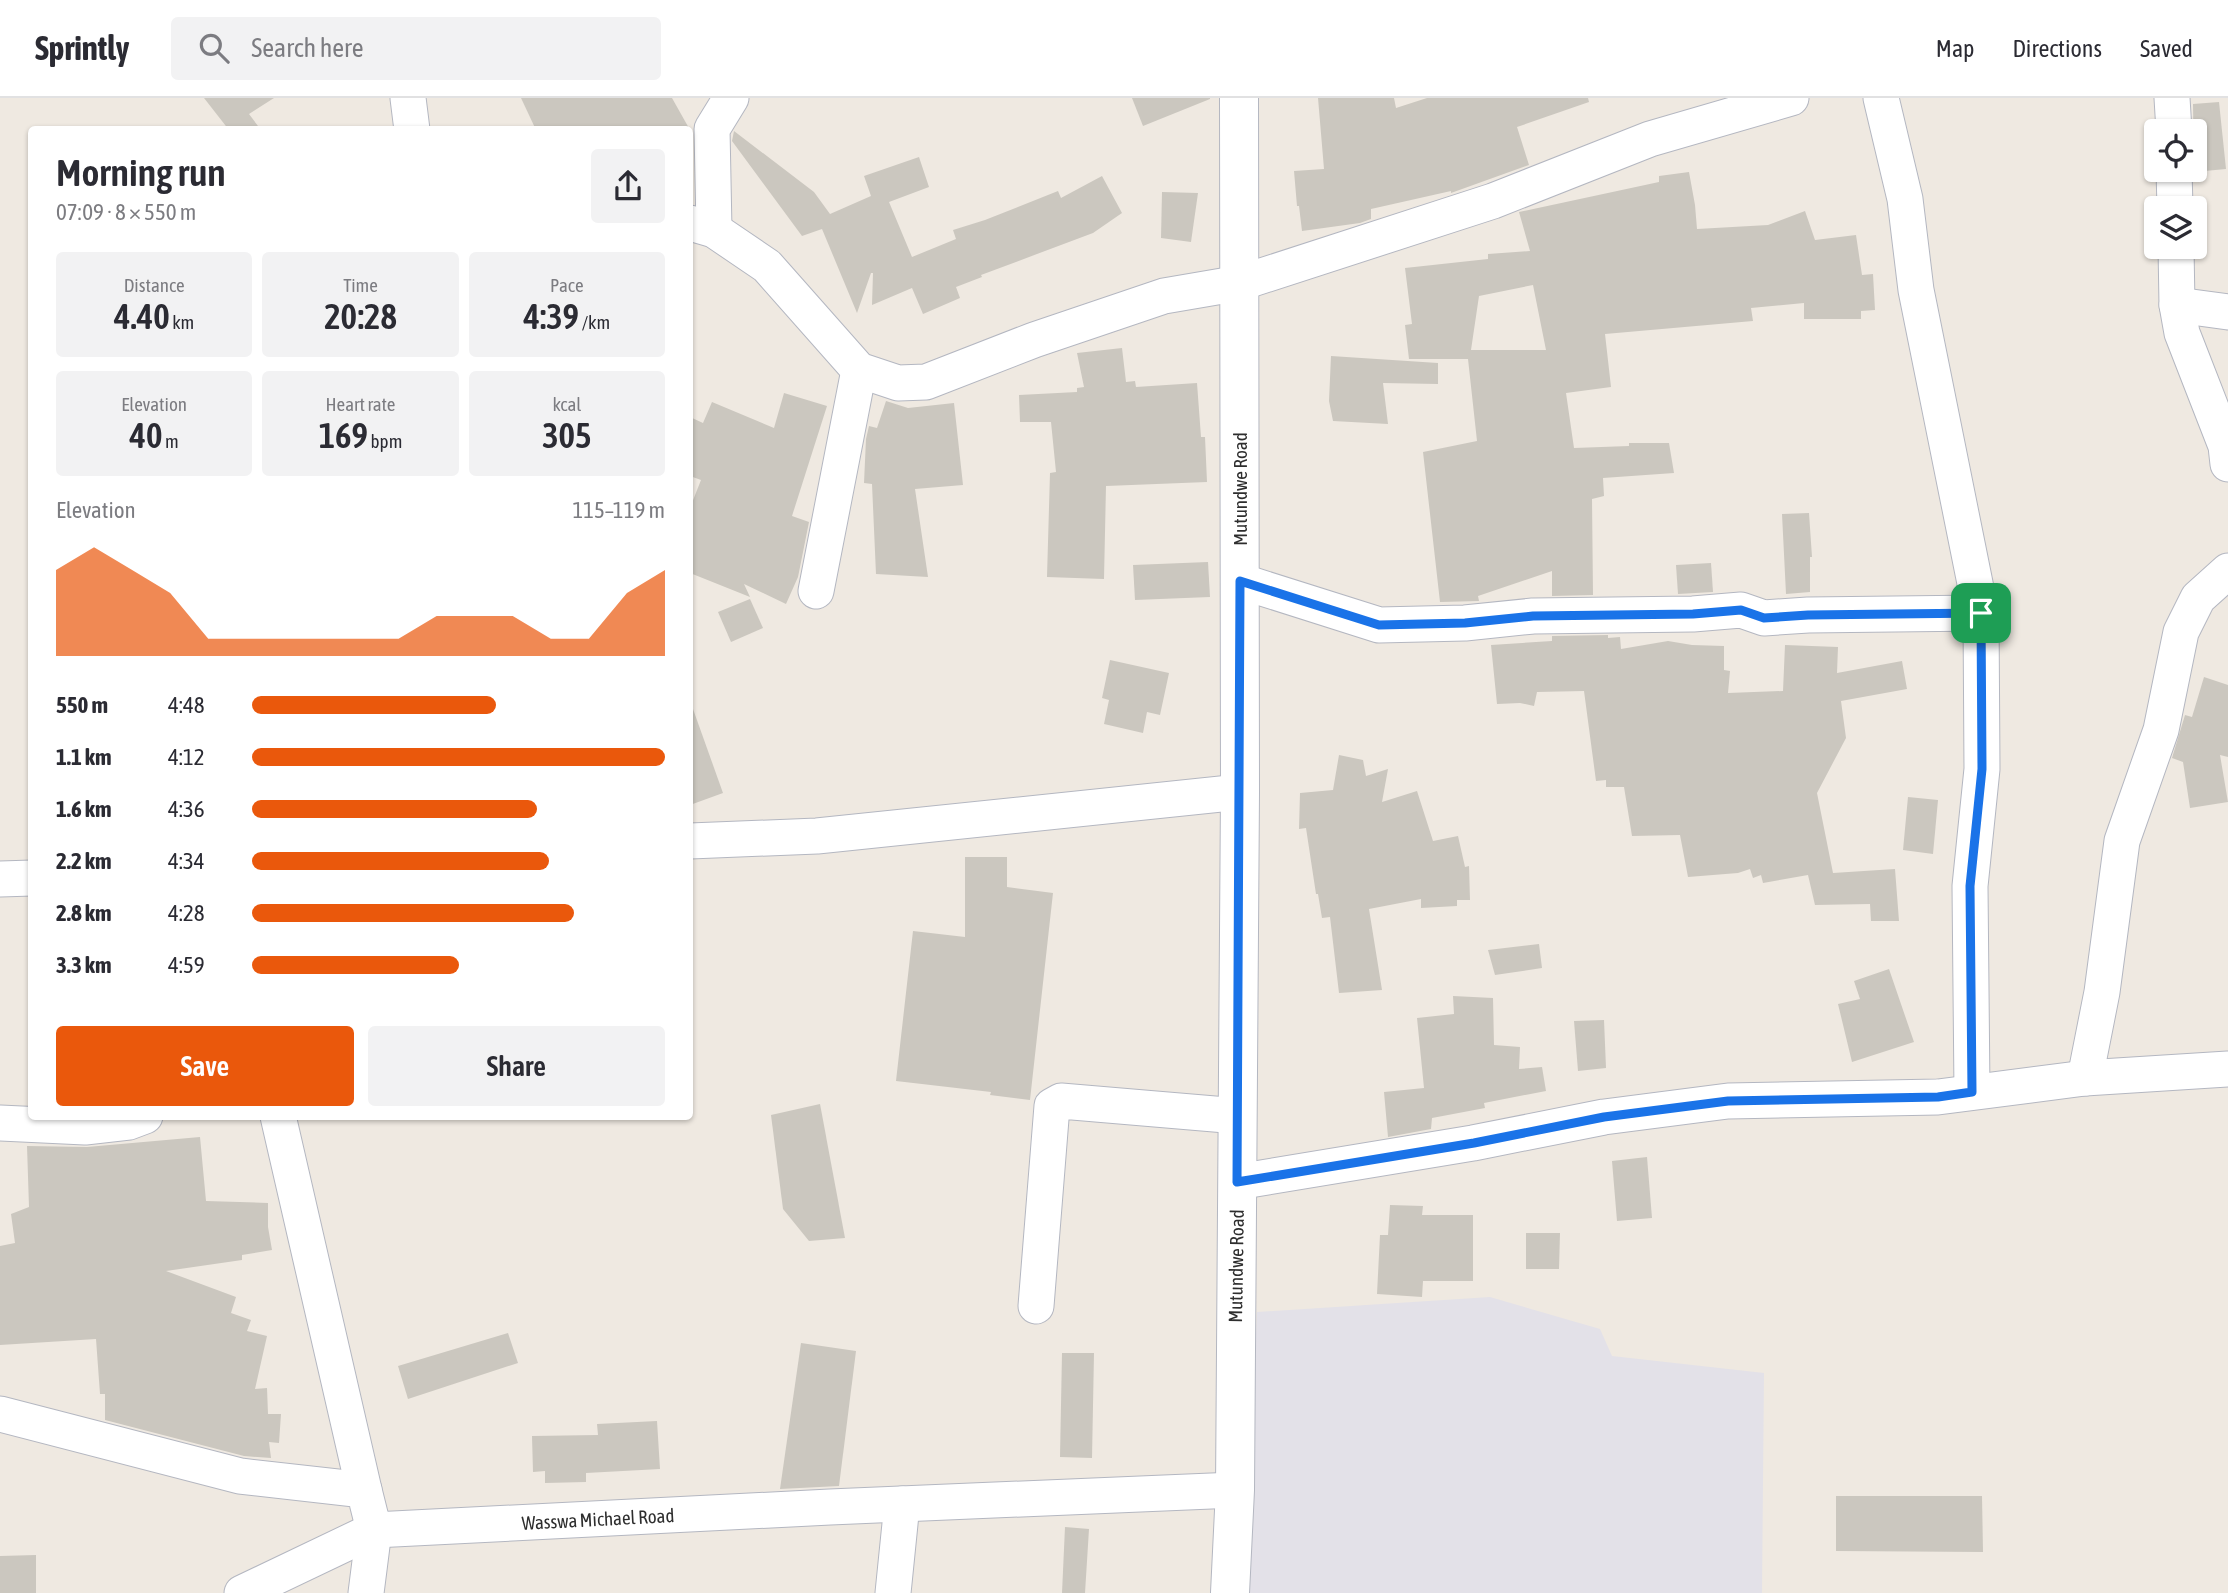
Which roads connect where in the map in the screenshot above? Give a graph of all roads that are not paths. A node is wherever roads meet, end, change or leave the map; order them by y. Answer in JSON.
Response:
{"nodes":[{"id":1,"x":408,"y":98,"type":"edge"},
{"id":2,"x":731,"y":98,"type":"edge"},
{"id":3,"x":1239,"y":98,"type":"edge"},
{"id":4,"x":1791,"y":98,"type":"edge"},
{"id":5,"x":1881,"y":98,"type":"edge"},
{"id":6,"x":2172,"y":98,"type":"edge"},
{"id":7,"x":2173,"y":119,"type":"edge"},
{"id":8,"x":412,"y":126,"type":"edge"},
{"id":9,"x":701,"y":227,"type":"edge"},
{"id":10,"x":2176,"y":259,"type":"edge"},
{"id":11,"x":1240,"y":283,"type":"junction"},
{"id":12,"x":2177,"y":305,"type":"junction"},
{"id":13,"x":2228,"y":312,"type":"edge"},
{"id":14,"x":859,"y":370,"type":"junction"},
{"id":15,"x":2228,"y":464,"type":"edge"},
{"id":16,"x":2228,"y":571,"type":"edge"},
{"id":17,"x":1240,"y":581,"type":"junction"},
{"id":18,"x":816,"y":591,"type":"dead end"},
{"id":19,"x":2213,"y":600,"type":"edge"},
{"id":20,"x":1981,"y":613,"type":"junction"},
{"id":21,"x":1240,"y":792,"type":"junction"},
{"id":22,"x":693,"y":841,"type":"edge"},
{"id":23,"x":28,"y":878,"type":"edge"},
{"id":24,"x":0,"y":879,"type":"edge"},
{"id":25,"x":2228,"y":1069,"type":"edge"},
{"id":26,"x":2085,"y":1078,"type":"junction"},
{"id":27,"x":1972,"y":1092,"type":"junction"},
{"id":28,"x":1238,"y":1116,"type":"junction"},
{"id":29,"x":134,"y":1120,"type":"edge"},
{"id":30,"x":279,"y":1120,"type":"edge"},
{"id":31,"x":0,"y":1123,"type":"edge"},
{"id":32,"x":1237,"y":1182,"type":"junction"},
{"id":33,"x":1036,"y":1306,"type":"dead end"},
{"id":34,"x":0,"y":1414,"type":"edge"},
{"id":35,"x":364,"y":1490,"type":"junction"},
{"id":36,"x":1235,"y":1490,"type":"junction"},
{"id":37,"x":902,"y":1504,"type":"junction"},
{"id":38,"x":374,"y":1530,"type":"junction"},
{"id":39,"x":242,"y":1593,"type":"edge"},
{"id":40,"x":366,"y":1593,"type":"edge"},
{"id":41,"x":893,"y":1593,"type":"edge"},
{"id":42,"x":1230,"y":1593,"type":"edge"}],
"edges":[{"from":1,"to":8,"type":"street"},
{"from":2,"to":9,"type":"street"},
{"from":3,"to":11,"type":"main road","name":"Mutundwe Road"},
{"from":4,"to":11,"type":"street"},
{"from":5,"to":20,"type":"street"},
{"from":6,"to":7,"type":"street"},
{"from":9,"to":14,"type":"street"},
{"from":10,"to":12,"type":"street"},
{"from":11,"to":14,"type":"street"},
{"from":11,"to":17,"type":"main road","name":"Mutundwe Road"},
{"from":12,"to":13,"type":"street"},
{"from":12,"to":15,"type":"street"},
{"from":14,"to":18,"type":"street"},
{"from":16,"to":19,"type":"street"},
{"from":17,"to":20,"type":"street"},
{"from":17,"to":21,"type":"main road","name":"Mutundwe Road"},
{"from":19,"to":26,"type":"street"},
{"from":20,"to":27,"type":"street"},
{"from":21,"to":22,"type":"street"},
{"from":21,"to":28,"type":"main road","name":"Mutundwe Road"},
{"from":23,"to":24,"type":"street"},
{"from":25,"to":26,"type":"street"},
{"from":26,"to":27,"type":"street"},
{"from":27,"to":32,"type":"street"},
{"from":28,"to":32,"type":"main road","name":"Mutundwe Road"},
{"from":28,"to":33,"type":"street"},
{"from":29,"to":31,"type":"street"},
{"from":30,"to":35,"type":"street"},
{"from":32,"to":36,"type":"main road","name":"Mutundwe Road"},
{"from":34,"to":35,"type":"street"},
{"from":35,"to":38,"type":"street"},
{"from":36,"to":37,"type":"street","name":"Wasswa Michael Road"},
{"from":36,"to":42,"type":"main road","name":"Mutundwe Road"},
{"from":37,"to":38,"type":"street","name":"Wasswa Michael Road"},
{"from":37,"to":41,"type":"street"},
{"from":38,"to":39,"type":"street"},
{"from":38,"to":40,"type":"street"}]}
